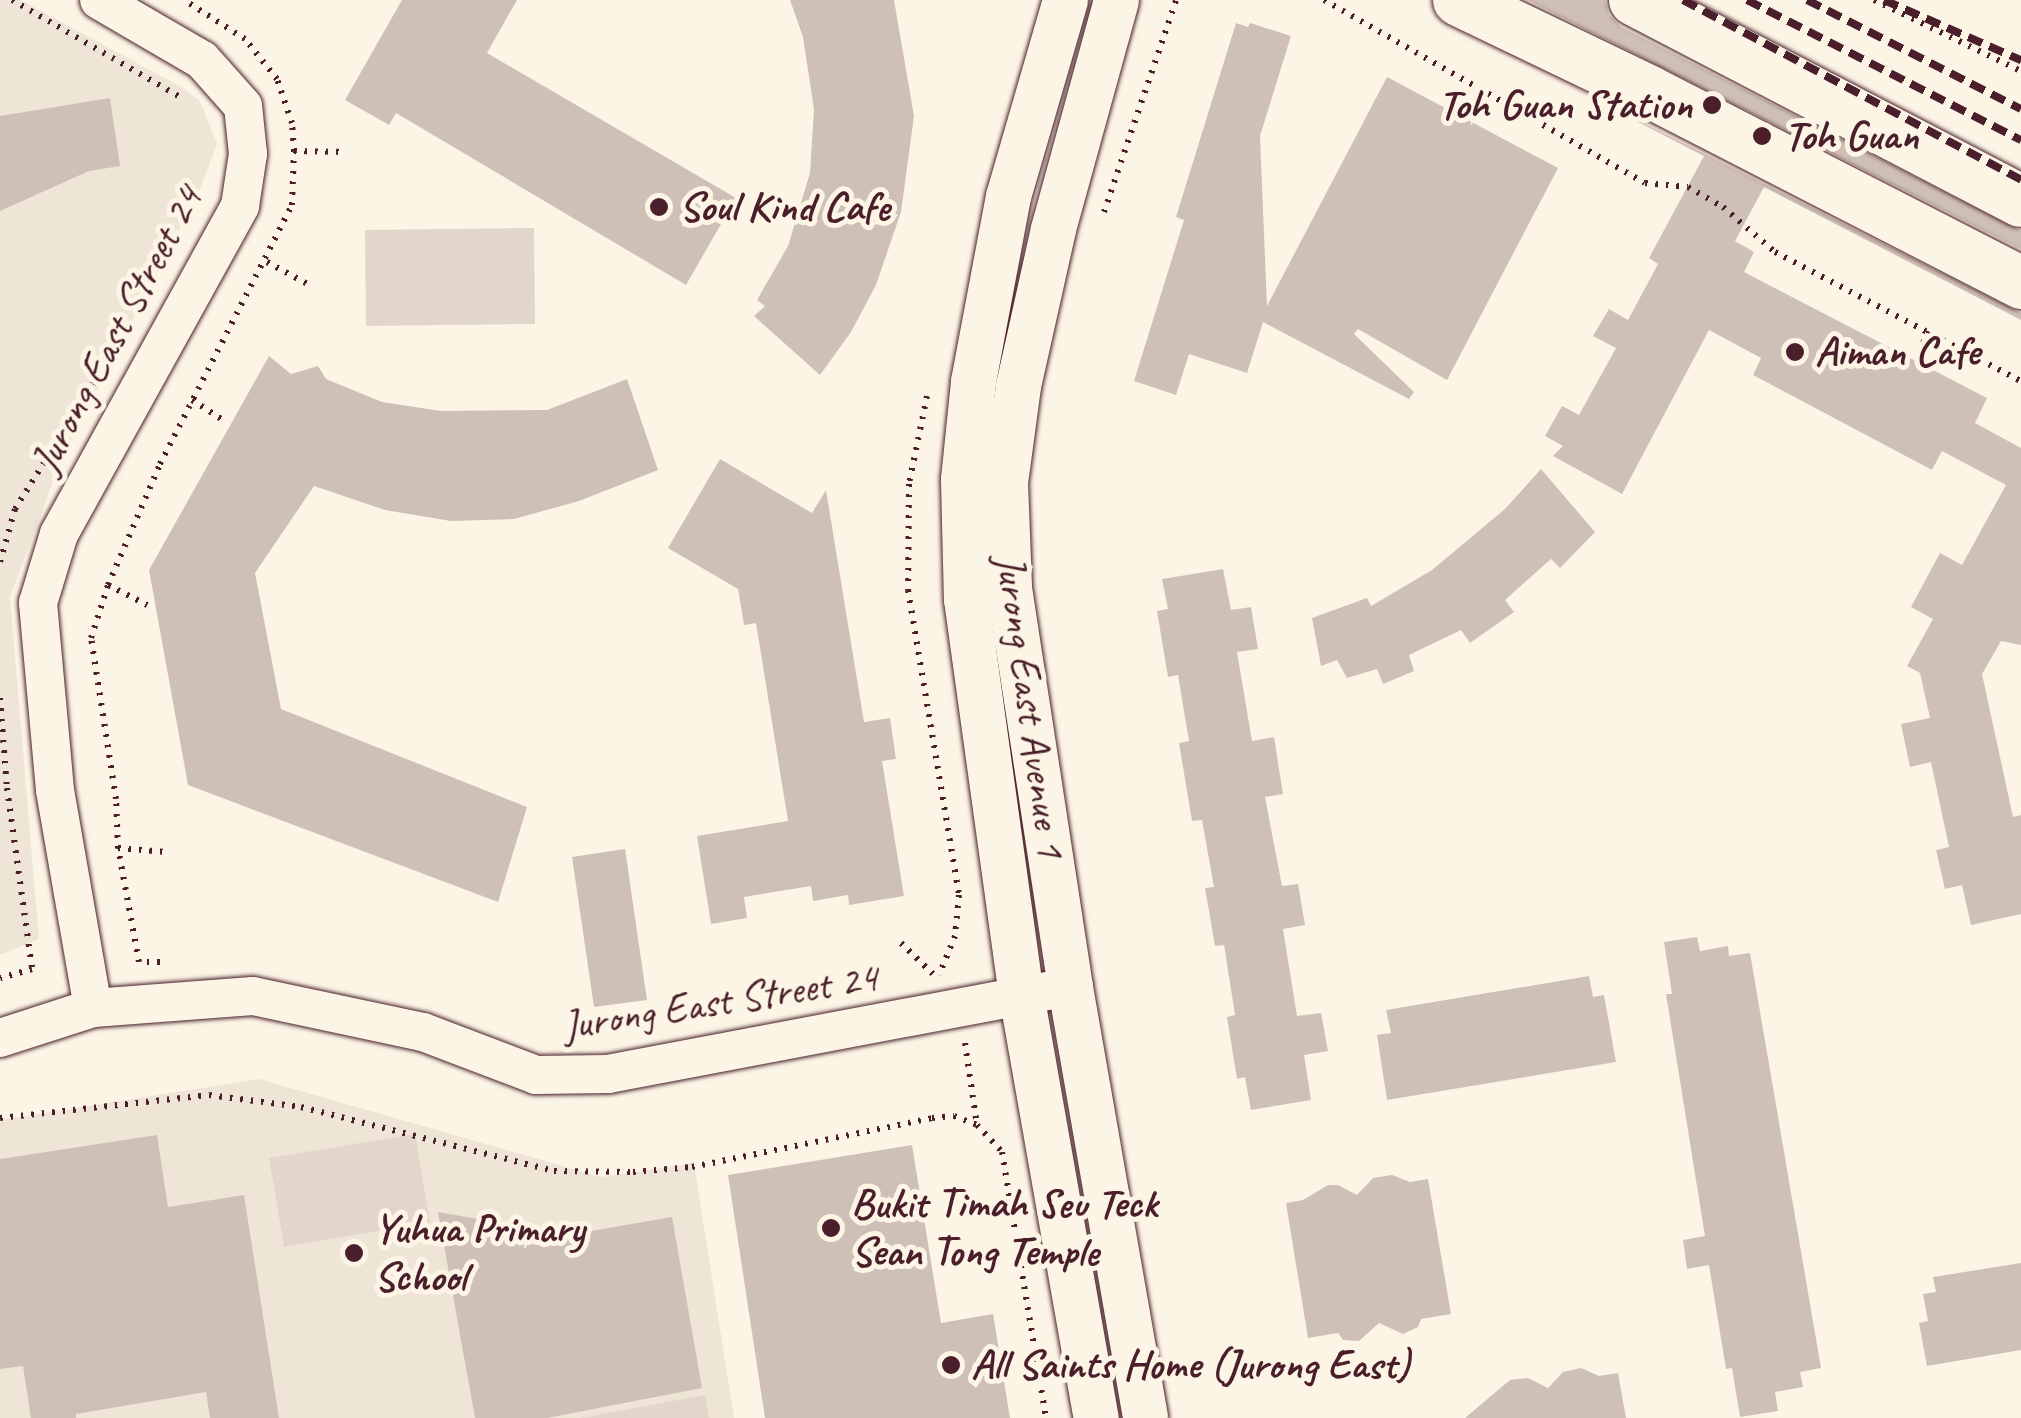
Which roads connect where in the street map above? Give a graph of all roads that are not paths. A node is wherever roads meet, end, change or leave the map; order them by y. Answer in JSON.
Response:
{"nodes":[{"id":1,"x":98,"y":0,"type":"edge"},
{"id":2,"x":1065,"y":0,"type":"edge"},
{"id":3,"x":1116,"y":0,"type":"edge"},
{"id":4,"x":1459,"y":0,"type":"edge"},
{"id":5,"x":1635,"y":0,"type":"edge"},
{"id":6,"x":2021,"y":201,"type":"edge"},
{"id":7,"x":2021,"y":283,"type":"edge"},
{"id":8,"x":1070,"y":988,"type":"junction"},
{"id":9,"x":1021,"y":994,"type":"junction"},
{"id":10,"x":93,"y":1008,"type":"junction"},
{"id":11,"x":0,"y":1038,"type":"edge"},
{"id":12,"x":1096,"y":1418,"type":"edge"},
{"id":13,"x":1145,"y":1418,"type":"edge"}],
"edges":[{"from":1,"to":10,"type":"street","name":"Jurong East Street 24"},
{"from":2,"to":9,"type":"street","name":"Jurong East Avenue 1"},
{"from":3,"to":8,"type":"street","name":"Jurong East Avenue 1"},
{"from":4,"to":7,"type":"main road"},
{"from":5,"to":6,"type":"main road"},
{"from":8,"to":9,"type":"street","name":"Jurong East Street 24"},
{"from":8,"to":13,"type":"street","name":"Jurong East Avenue 1"},
{"from":9,"to":10,"type":"street","name":"Jurong East Street 24"},
{"from":9,"to":12,"type":"street","name":"Jurong East Avenue 1"},
{"from":10,"to":11,"type":"street","name":"Jurong East Street 24"}]}
